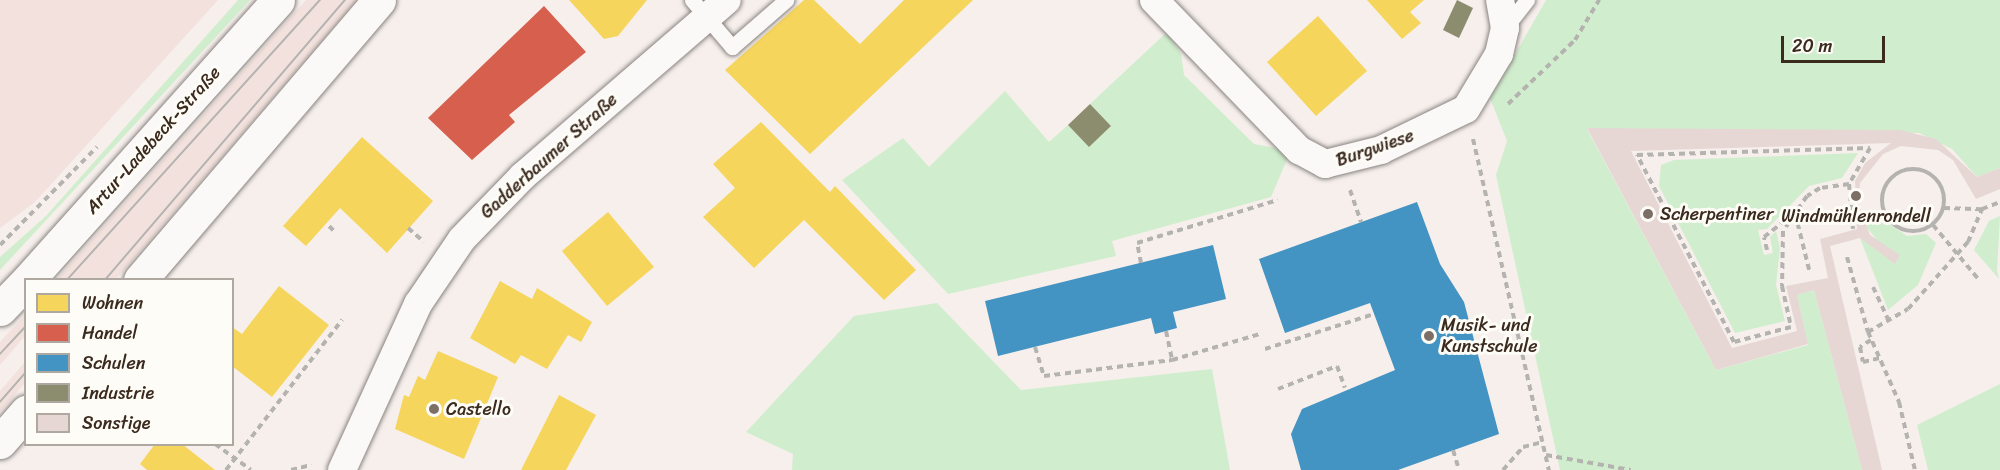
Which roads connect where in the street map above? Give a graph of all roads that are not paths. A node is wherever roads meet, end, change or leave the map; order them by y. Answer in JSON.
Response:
{"nodes":[{"id":1,"x":278,"y":0,"type":"edge"},
{"id":2,"x":379,"y":0,"type":"edge"},
{"id":3,"x":786,"y":0,"type":"edge"},
{"id":4,"x":1154,"y":0,"type":"edge"},
{"id":5,"x":1500,"y":0,"type":"edge"},
{"id":6,"x":1527,"y":0,"type":"edge"},
{"id":7,"x":709,"y":6,"type":"edge"},
{"id":8,"x":1505,"y":28,"type":"junction"},
{"id":9,"x":30,"y":278,"type":"edge"},
{"id":10,"x":141,"y":278,"type":"edge"},
{"id":11,"x":24,"y":284,"type":"edge"},
{"id":12,"x":0,"y":309,"type":"edge"},
{"id":13,"x":24,"y":414,"type":"edge"},
{"id":14,"x":0,"y":442,"type":"edge"},
{"id":15,"x":342,"y":470,"type":"edge"}],
"edges":[{"from":1,"to":9,"type":"street","name":"Artur-Ladebeck-Straße"},
{"from":2,"to":10,"type":"street"},
{"from":3,"to":7,"type":"lane"},
{"from":4,"to":8,"type":"street","name":"Burgwiese"},
{"from":5,"to":8,"type":"street","name":"Burgwiese"},
{"from":6,"to":8,"type":"lane"},
{"from":7,"to":15,"type":"street","name":"Gadderbaumer Straße"},
{"from":11,"to":12,"type":"street","name":"Artur-Ladebeck-Straße"},
{"from":13,"to":14,"type":"street"}]}
